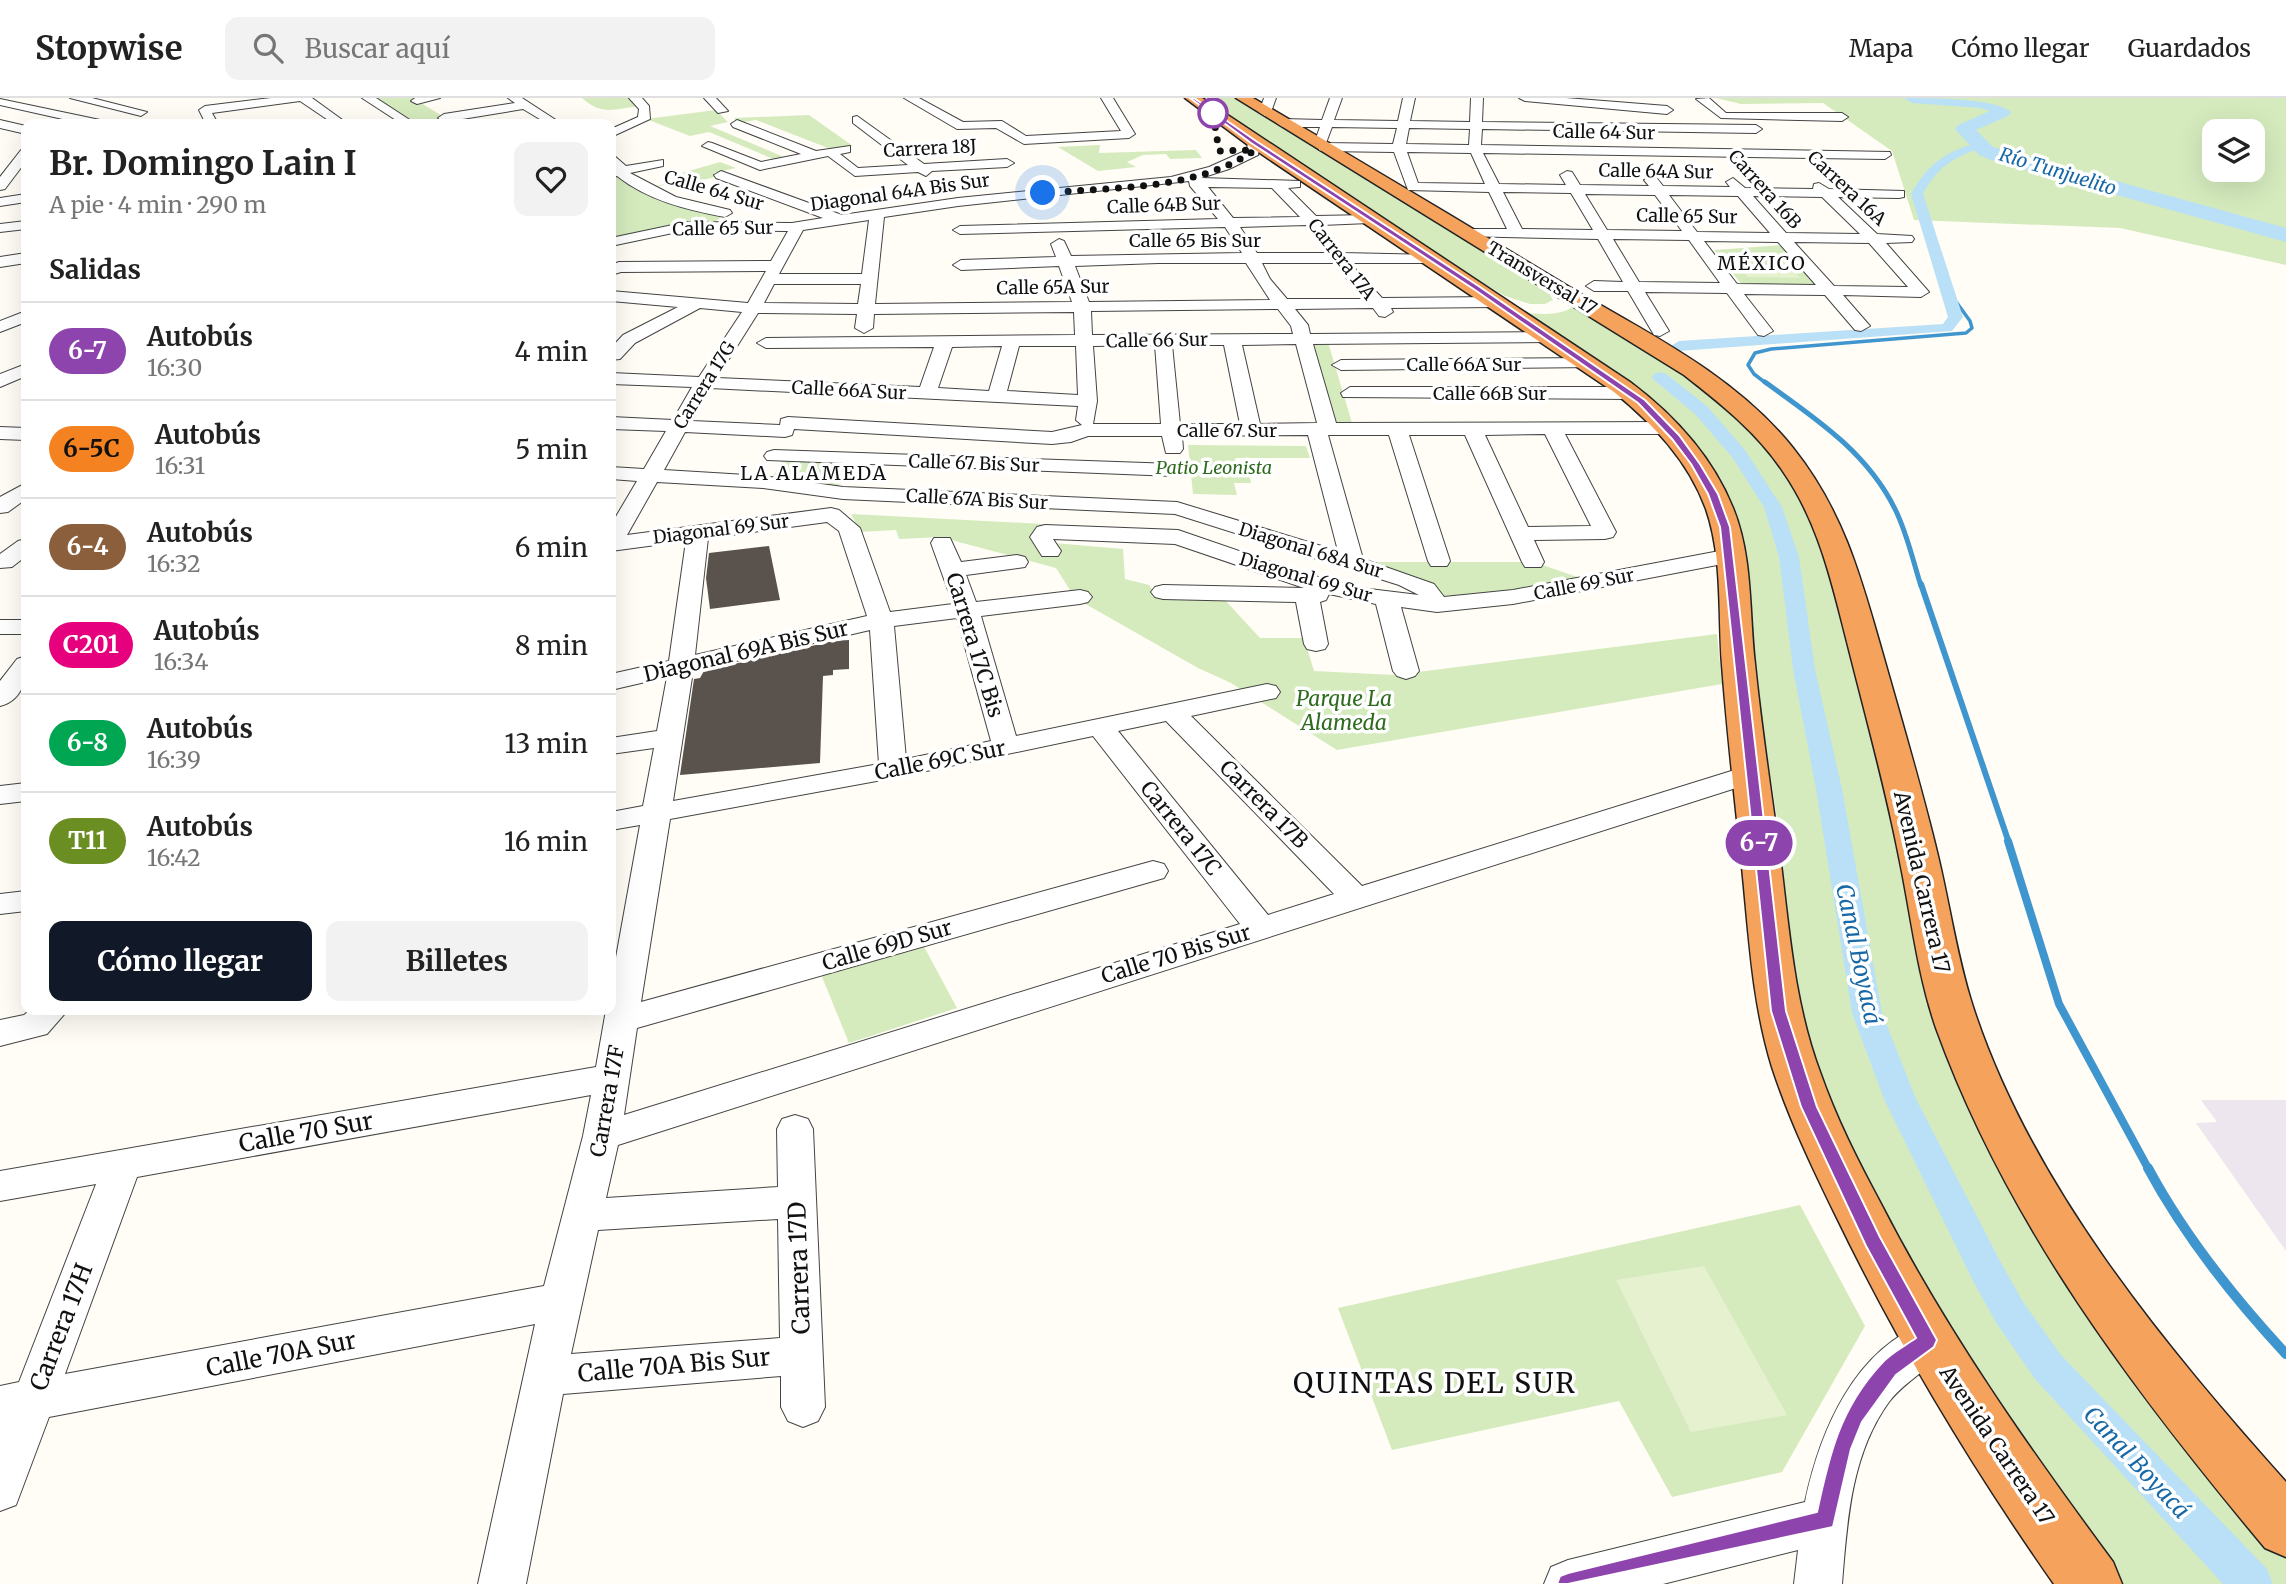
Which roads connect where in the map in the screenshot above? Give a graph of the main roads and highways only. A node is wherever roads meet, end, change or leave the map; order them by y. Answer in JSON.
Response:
{"nodes":[{"id":1,"x":1192,"y":98,"type":"edge"},
{"id":2,"x":1243,"y":98,"type":"edge"},
{"id":3,"x":1267,"y":105,"type":"edge"},
{"id":4,"x":1539,"y":276,"type":"junction"},
{"id":5,"x":1487,"y":295,"type":"junction"},
{"id":6,"x":1754,"y":419,"type":"joint"},
{"id":7,"x":2286,"y":1527,"type":"edge"},
{"id":8,"x":2091,"y":1584,"type":"edge"}],
"edges":[{"from":1,"to":5,"type":"highway"},
{"from":2,"to":3,"type":"highway","name":"Transversal 17"},
{"from":3,"to":4,"type":"highway","name":"Transversal 17"},
{"from":4,"to":5,"type":"highway"},
{"from":4,"to":6,"type":"highway","name":"Transversal 17"},
{"from":5,"to":8,"type":"highway","name":"Avenida Carrera 17"},
{"from":6,"to":7,"type":"highway","name":"Avenida Carrera 17"}]}
